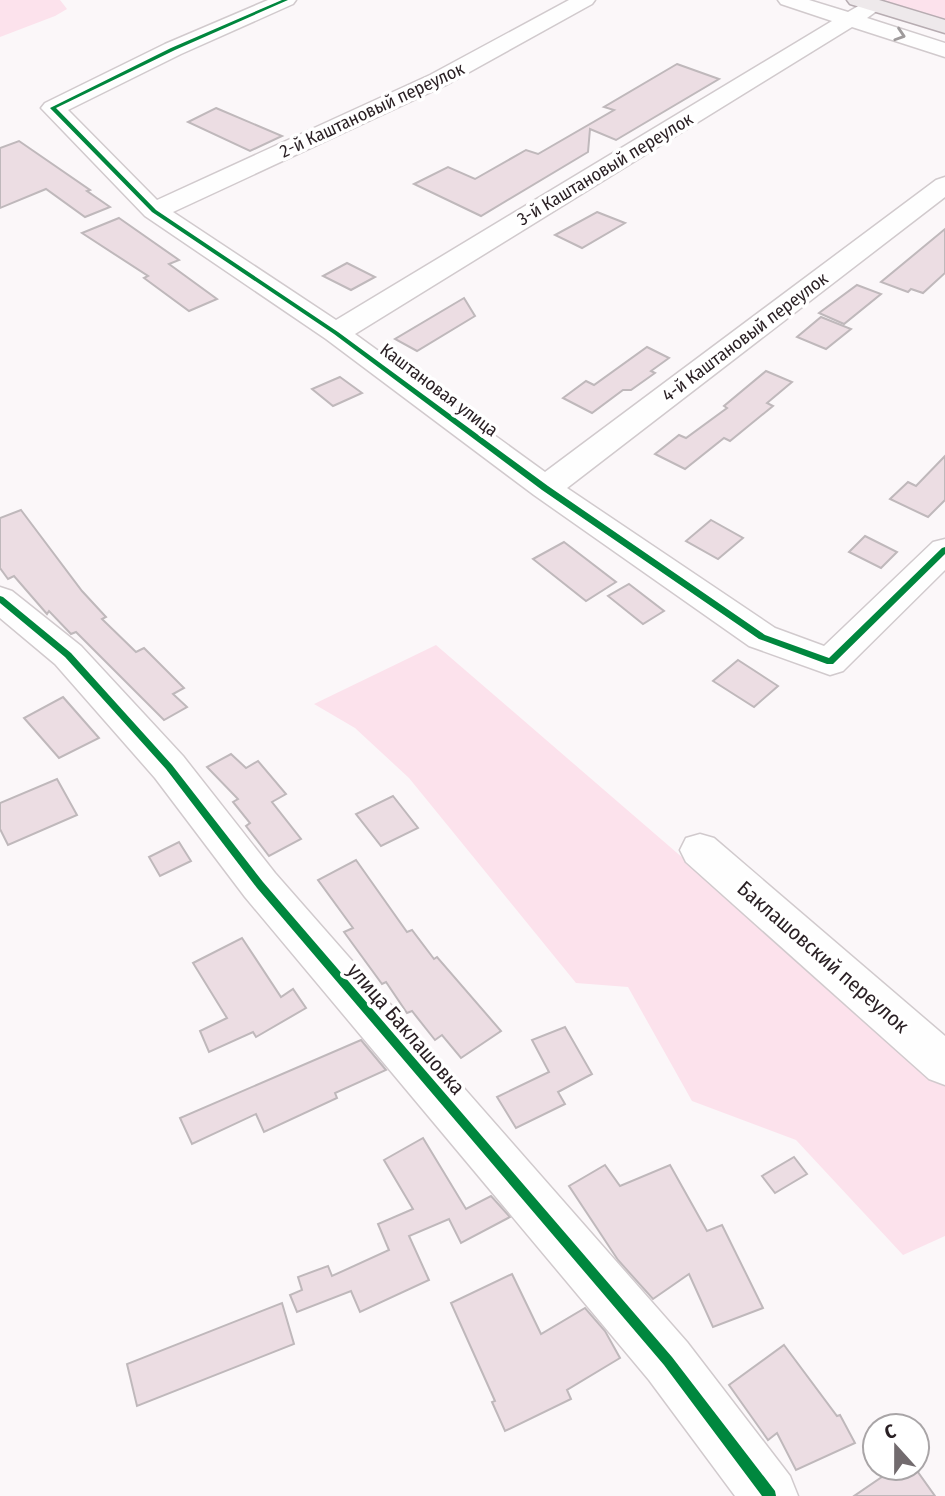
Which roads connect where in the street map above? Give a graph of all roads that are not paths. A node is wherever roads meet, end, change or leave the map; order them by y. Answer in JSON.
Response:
{"nodes":[{"id":1,"x":286,"y":0,"type":"edge"},
{"id":2,"x":585,"y":0,"type":"edge"},
{"id":3,"x":788,"y":0,"type":"edge"},
{"id":4,"x":860,"y":8,"type":"edge"},
{"id":5,"x":945,"y":27,"type":"edge"},
{"id":6,"x":945,"y":50,"type":"edge"},
{"id":7,"x":945,"y":185,"type":"edge"},
{"id":8,"x":154,"y":211,"type":"junction"},
{"id":9,"x":336,"y":332,"type":"junction"},
{"id":10,"x":545,"y":488,"type":"junction"},
{"id":11,"x":945,"y":550,"type":"edge"},
{"id":12,"x":0,"y":599,"type":"edge"},
{"id":13,"x":701,"y":850,"type":"dead end"},
{"id":14,"x":945,"y":1064,"type":"edge"},
{"id":15,"x":770,"y":1496,"type":"edge"}],
"edges":[{"from":1,"to":8,"type":"street","name":"Каштановая улица"},
{"from":2,"to":8,"type":"street","name":"2-й Каштановый переулок"},
{"from":3,"to":4,"type":"street"},
{"from":4,"to":5,"type":"main road"},
{"from":4,"to":6,"type":"street","one_way":true},
{"from":4,"to":9,"type":"street","name":"3-й Каштановый переулок"},
{"from":7,"to":10,"type":"street","name":"4-й Каштановый переулок"},
{"from":8,"to":9,"type":"street","name":"Каштановая улица"},
{"from":9,"to":10,"type":"street","name":"Каштановая улица"},
{"from":10,"to":11,"type":"street","name":"Каштановая улица"},
{"from":12,"to":15,"type":"street","name":"улица Баклашовка"},
{"from":13,"to":14,"type":"street","name":"Баклашовский переулок"}]}
